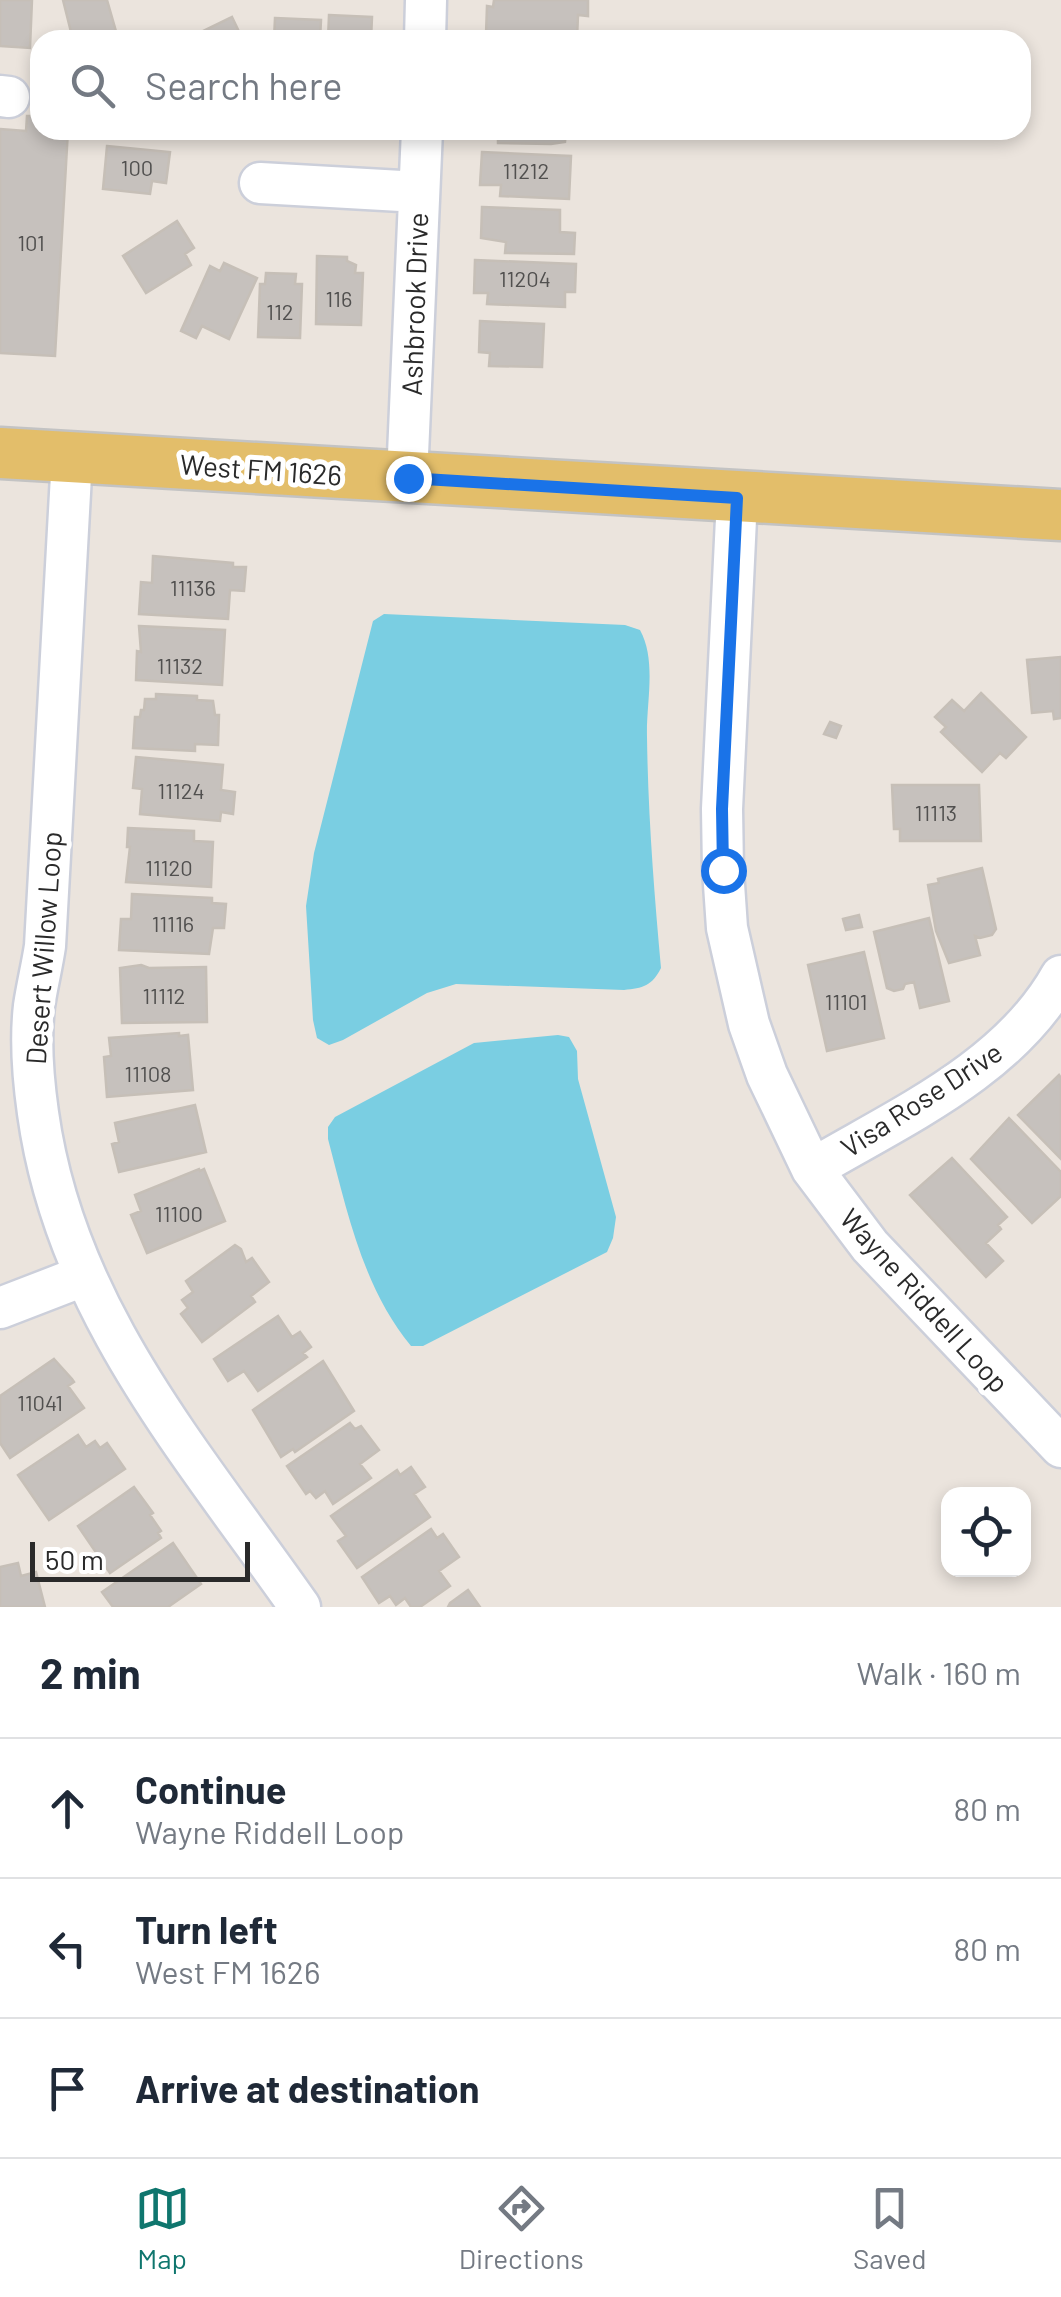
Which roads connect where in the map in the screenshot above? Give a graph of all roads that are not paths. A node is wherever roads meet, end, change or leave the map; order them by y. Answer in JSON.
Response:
{"nodes":[{"id":1,"x":426,"y":0,"type":"edge"},
{"id":2,"x":425,"y":30,"type":"edge"},
{"id":3,"x":422,"y":140,"type":"edge"},
{"id":4,"x":260,"y":184,"type":"dead end"},
{"id":5,"x":419,"y":192,"type":"junction"},
{"id":6,"x":0,"y":453,"type":"edge"},
{"id":7,"x":72,"y":457,"type":"junction"},
{"id":8,"x":408,"y":478,"type":"junction"},
{"id":9,"x":737,"y":498,"type":"junction"},
{"id":10,"x":1061,"y":515,"type":"edge"},
{"id":11,"x":1061,"y":976,"type":"edge"},
{"id":12,"x":17,"y":1006,"type":"edge"},
{"id":13,"x":812,"y":1169,"type":"junction"},
{"id":14,"x":82,"y":1276,"type":"junction"},
{"id":15,"x":0,"y":1308,"type":"edge"},
{"id":16,"x":1061,"y":1447,"type":"edge"},
{"id":17,"x":286,"y":1602,"type":"edge"}],
"edges":[{"from":1,"to":2,"type":"street"},
{"from":3,"to":5,"type":"street","name":"Ashbrook Drive"},
{"from":4,"to":5,"type":"street"},
{"from":5,"to":8,"type":"street","name":"Ashbrook Drive"},
{"from":6,"to":7,"type":"main road","name":"West FM 1626"},
{"from":7,"to":8,"type":"main road","name":"West FM 1626"},
{"from":7,"to":12,"type":"street","name":"Desert Willow Loop"},
{"from":8,"to":9,"type":"main road","name":"West FM 1626"},
{"from":9,"to":10,"type":"main road","name":"West FM 1626"},
{"from":9,"to":13,"type":"street","name":"Wayne Riddell Loop"},
{"from":11,"to":13,"type":"street","name":"Visa Rose Drive"},
{"from":12,"to":14,"type":"street","name":"Desert Willow Loop"},
{"from":13,"to":16,"type":"street","name":"Wayne Riddell Loop"},
{"from":14,"to":15,"type":"street"},
{"from":14,"to":17,"type":"street","name":"Desert Willow Loop"}]}
